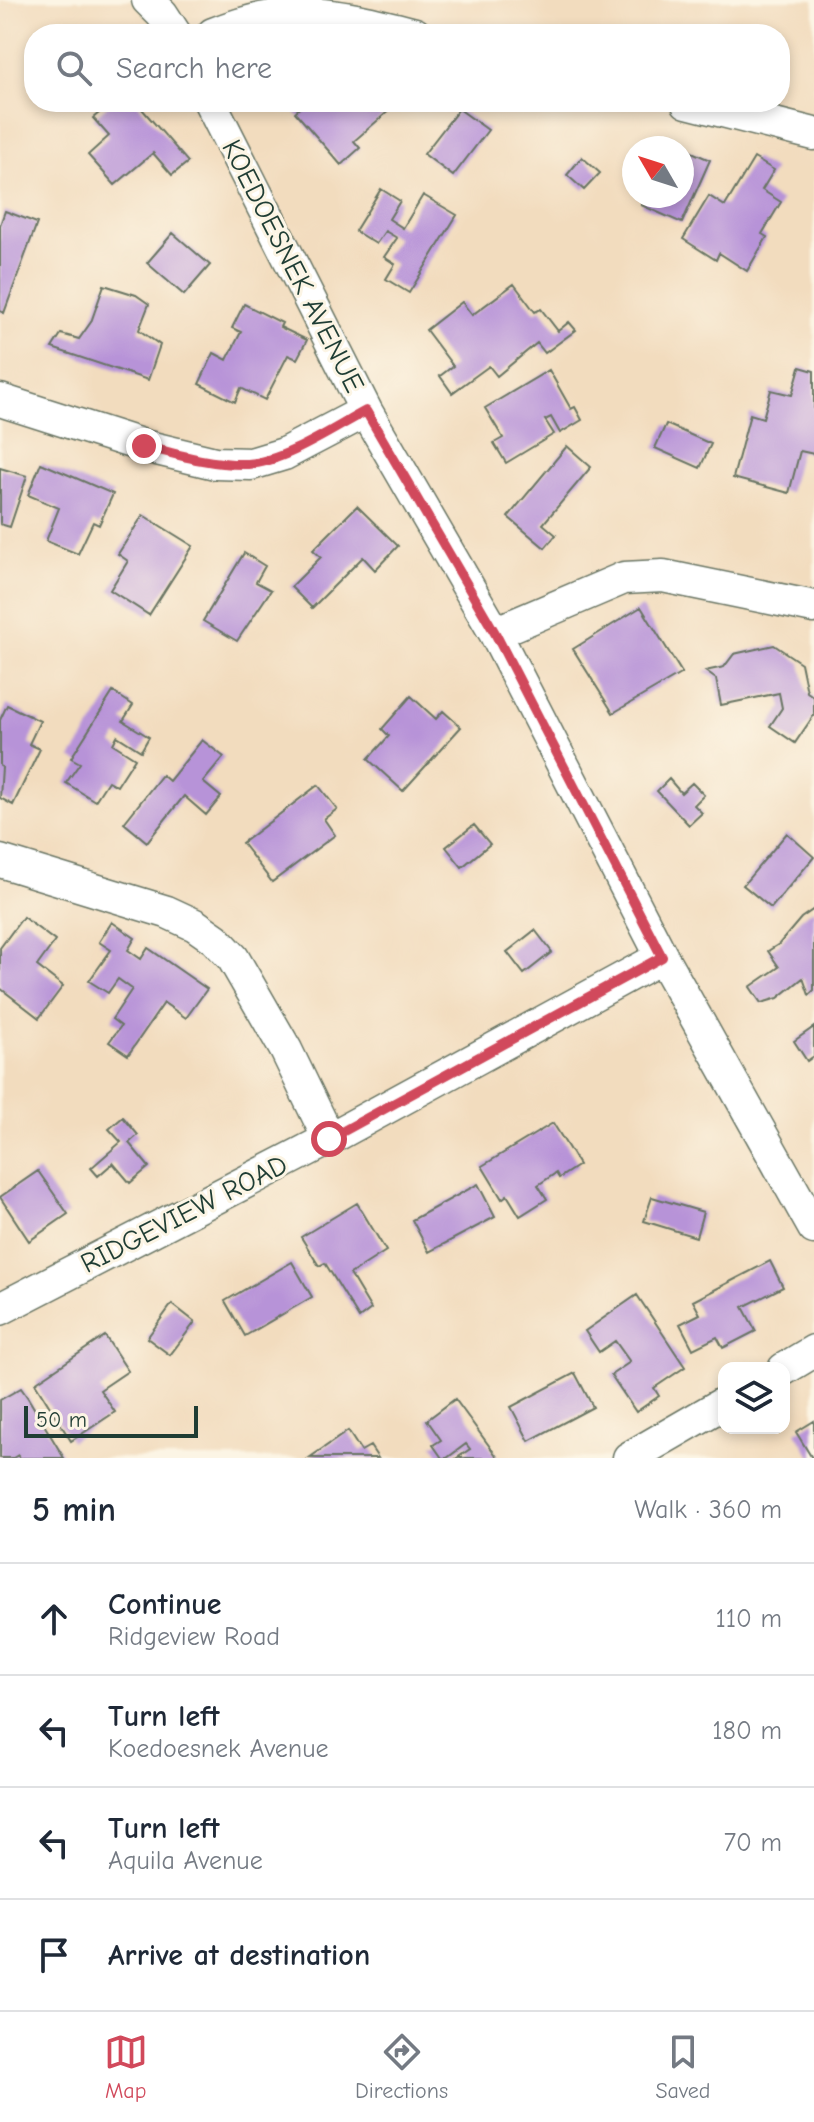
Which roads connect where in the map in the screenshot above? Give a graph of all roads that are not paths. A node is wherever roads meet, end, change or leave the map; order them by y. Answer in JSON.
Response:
{"nodes":[{"id":1,"x":148,"y":0,"type":"edge"},
{"id":2,"x":168,"y":24,"type":"edge"},
{"id":3,"x":242,"y":24,"type":"edge"},
{"id":4,"x":374,"y":24,"type":"edge"},
{"id":5,"x":215,"y":112,"type":"edge"},
{"id":6,"x":727,"y":112,"type":"edge"},
{"id":7,"x":814,"y":134,"type":"edge"},
{"id":8,"x":0,"y":400,"type":"edge"},
{"id":9,"x":366,"y":411,"type":"junction"},
{"id":10,"x":814,"y":607,"type":"edge"},
{"id":11,"x":495,"y":633,"type":"junction"},
{"id":12,"x":0,"y":861,"type":"edge"},
{"id":13,"x":662,"y":957,"type":"junction"},
{"id":14,"x":329,"y":1139,"type":"junction"},
{"id":15,"x":814,"y":1228,"type":"edge"},
{"id":16,"x":0,"y":1309,"type":"edge"},
{"id":17,"x":814,"y":1351,"type":"edge"},
{"id":18,"x":790,"y":1365,"type":"edge"},
{"id":19,"x":718,"y":1406,"type":"edge"},
{"id":20,"x":629,"y":1458,"type":"edge"}],
"edges":[{"from":1,"to":2,"type":"street"},
{"from":3,"to":4,"type":"street"},
{"from":5,"to":9,"type":"street","name":"KOEDOESNEK AVENUE"},
{"from":6,"to":7,"type":"street"},
{"from":8,"to":9,"type":"street"},
{"from":9,"to":11,"type":"street","name":"KOEDOESNEK AVENUE"},
{"from":10,"to":11,"type":"street"},
{"from":11,"to":13,"type":"street","name":"KOEDOESNEK AVENUE"},
{"from":12,"to":14,"type":"street"},
{"from":13,"to":14,"type":"street","name":"RIDGEVIEW ROAD"},
{"from":13,"to":15,"type":"street","name":"KOEDOESNEK AVENUE"},
{"from":14,"to":16,"type":"street","name":"RIDGEVIEW ROAD"},
{"from":17,"to":18,"type":"street"},
{"from":19,"to":20,"type":"street"}]}
